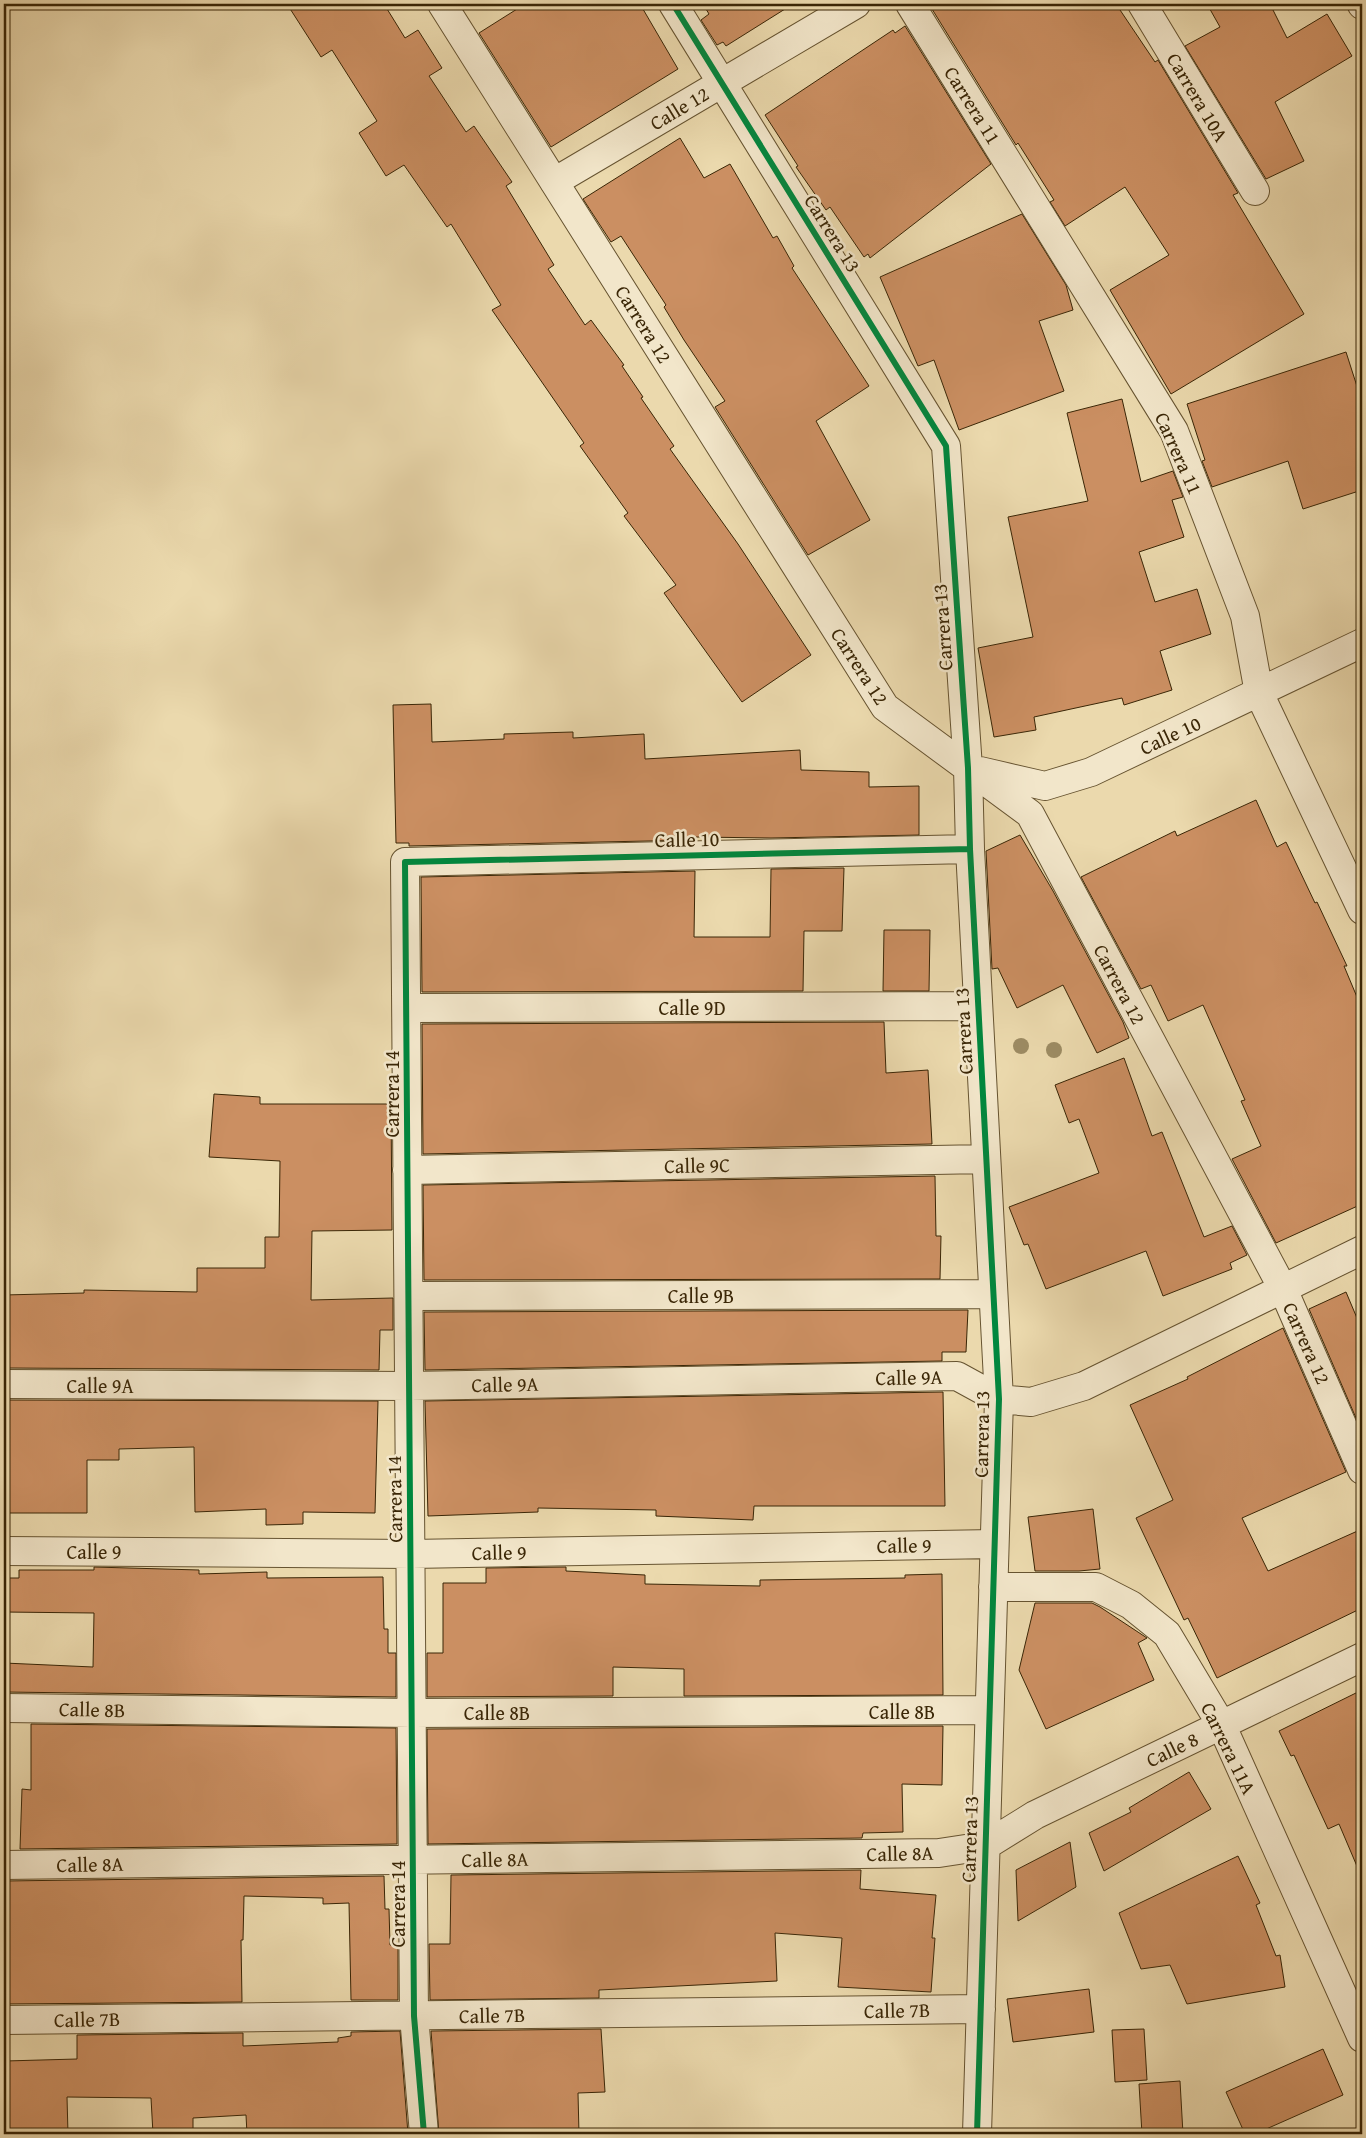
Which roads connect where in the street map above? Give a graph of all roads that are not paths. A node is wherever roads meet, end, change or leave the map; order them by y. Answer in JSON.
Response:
{"nodes":[{"id":1,"x":442,"y":4,"type":"edge"},
{"id":2,"x":673,"y":4,"type":"edge"},
{"id":3,"x":856,"y":4,"type":"edge"},
{"id":4,"x":910,"y":4,"type":"edge"},
{"id":5,"x":1142,"y":4,"type":"edge"},
{"id":6,"x":722,"y":83,"type":"junction"},
{"id":7,"x":554,"y":182,"type":"junction"},
{"id":8,"x":1255,"y":191,"type":"dead end"},
{"id":9,"x":1362,"y":643,"type":"edge"},
{"id":10,"x":1259,"y":694,"type":"junction"},
{"id":11,"x":968,"y":768,"type":"junction"},
{"id":12,"x":970,"y":849,"type":"junction"},
{"id":13,"x":405,"y":862,"type":"joint"},
{"id":14,"x":1362,"y":910,"type":"edge"},
{"id":15,"x":978,"y":1006,"type":"junction"},
{"id":16,"x":406,"y":1008,"type":"junction"},
{"id":17,"x":986,"y":1159,"type":"junction"},
{"id":18,"x":408,"y":1170,"type":"junction"},
{"id":19,"x":1362,"y":1250,"type":"edge"},
{"id":20,"x":1283,"y":1289,"type":"junction"},
{"id":21,"x":993,"y":1294,"type":"junction"},
{"id":22,"x":409,"y":1296,"type":"junction"},
{"id":23,"x":4,"y":1384,"type":"edge"},
{"id":24,"x":409,"y":1386,"type":"junction"},
{"id":25,"x":999,"y":1400,"type":"junction"},
{"id":26,"x":1362,"y":1470,"type":"edge"},
{"id":27,"x":994,"y":1544,"type":"junction"},
{"id":28,"x":4,"y":1551,"type":"edge"},
{"id":29,"x":411,"y":1554,"type":"junction"},
{"id":30,"x":993,"y":1587,"type":"junction"},
{"id":31,"x":1362,"y":1657,"type":"edge"},
{"id":32,"x":4,"y":1708,"type":"edge"},
{"id":33,"x":989,"y":1710,"type":"junction"},
{"id":34,"x":412,"y":1713,"type":"junction"},
{"id":35,"x":1222,"y":1726,"type":"junction"},
{"id":36,"x":985,"y":1846,"type":"junction"},
{"id":37,"x":413,"y":1860,"type":"junction"},
{"id":38,"x":4,"y":1865,"type":"edge"},
{"id":39,"x":981,"y":2009,"type":"junction"},
{"id":40,"x":414,"y":2016,"type":"junction"},
{"id":41,"x":4,"y":2020,"type":"edge"},
{"id":42,"x":1362,"y":2038,"type":"edge"},
{"id":43,"x":424,"y":2134,"type":"edge"},
{"id":44,"x":977,"y":2134,"type":"edge"}],
"edges":[{"from":1,"to":7,"type":"street","name":"Carrera 12"},
{"from":2,"to":6,"type":"street","name":"Carrera 13"},
{"from":3,"to":6,"type":"street","name":"Calle 12"},
{"from":4,"to":10,"type":"street","name":"Carrera 11"},
{"from":5,"to":8,"type":"street","name":"Carrera 10A"},
{"from":6,"to":7,"type":"street","name":"Calle 12"},
{"from":6,"to":11,"type":"street","name":"Carrera 13"},
{"from":7,"to":11,"type":"street","name":"Carrera 12"},
{"from":9,"to":10,"type":"street","name":"Calle 10"},
{"from":10,"to":11,"type":"street","name":"Calle 10"},
{"from":10,"to":14,"type":"street","name":"Carrera 11"},
{"from":11,"to":12,"type":"street","name":"Carrera 13"},
{"from":11,"to":20,"type":"street","name":"Carrera 12"},
{"from":12,"to":13,"type":"street","name":"Calle 10"},
{"from":12,"to":15,"type":"street","name":"Carrera 13"},
{"from":13,"to":16,"type":"street","name":"Carrera 14"},
{"from":15,"to":16,"type":"street","name":"Calle 9D"},
{"from":15,"to":17,"type":"street","name":"Carrera 13"},
{"from":16,"to":18,"type":"street","name":"Carrera 14"},
{"from":17,"to":18,"type":"street","name":"Calle 9C"},
{"from":17,"to":21,"type":"street","name":"Carrera 13"},
{"from":18,"to":22,"type":"street","name":"Carrera 14"},
{"from":19,"to":20,"type":"street"},
{"from":20,"to":25,"type":"street"},
{"from":20,"to":26,"type":"street","name":"Carrera 12"},
{"from":21,"to":22,"type":"street","name":"Calle 9B"},
{"from":21,"to":25,"type":"street","name":"Carrera 13"},
{"from":22,"to":24,"type":"street","name":"Carrera 14"},
{"from":23,"to":24,"type":"street","name":"Calle 9A"},
{"from":24,"to":25,"type":"street","name":"Calle 9A"},
{"from":24,"to":29,"type":"street","name":"Carrera 14"},
{"from":25,"to":27,"type":"street","name":"Carrera 13"},
{"from":27,"to":29,"type":"street","name":"Calle 9"},
{"from":27,"to":30,"type":"street","name":"Carrera 13"},
{"from":28,"to":29,"type":"street","name":"Calle 9"},
{"from":29,"to":34,"type":"street","name":"Carrera 14"},
{"from":30,"to":33,"type":"street","name":"Carrera 13"},
{"from":30,"to":35,"type":"street","name":"Carrera 11A"},
{"from":31,"to":35,"type":"street","name":"Calle 8"},
{"from":32,"to":34,"type":"street","name":"Calle 8B"},
{"from":33,"to":34,"type":"street","name":"Calle 8B"},
{"from":33,"to":36,"type":"street","name":"Carrera 13"},
{"from":34,"to":37,"type":"street","name":"Carrera 14"},
{"from":35,"to":36,"type":"street","name":"Calle 8"},
{"from":35,"to":42,"type":"street","name":"Carrera 11A"},
{"from":36,"to":37,"type":"street","name":"Calle 8A"},
{"from":36,"to":39,"type":"street","name":"Carrera 13"},
{"from":37,"to":38,"type":"street","name":"Calle 8A"},
{"from":37,"to":40,"type":"street","name":"Carrera 14"},
{"from":39,"to":40,"type":"street","name":"Calle 7B"},
{"from":39,"to":44,"type":"street","name":"Carrera 13"},
{"from":40,"to":41,"type":"street","name":"Calle 7B"},
{"from":40,"to":43,"type":"street","name":"Carrera 14"}]}
